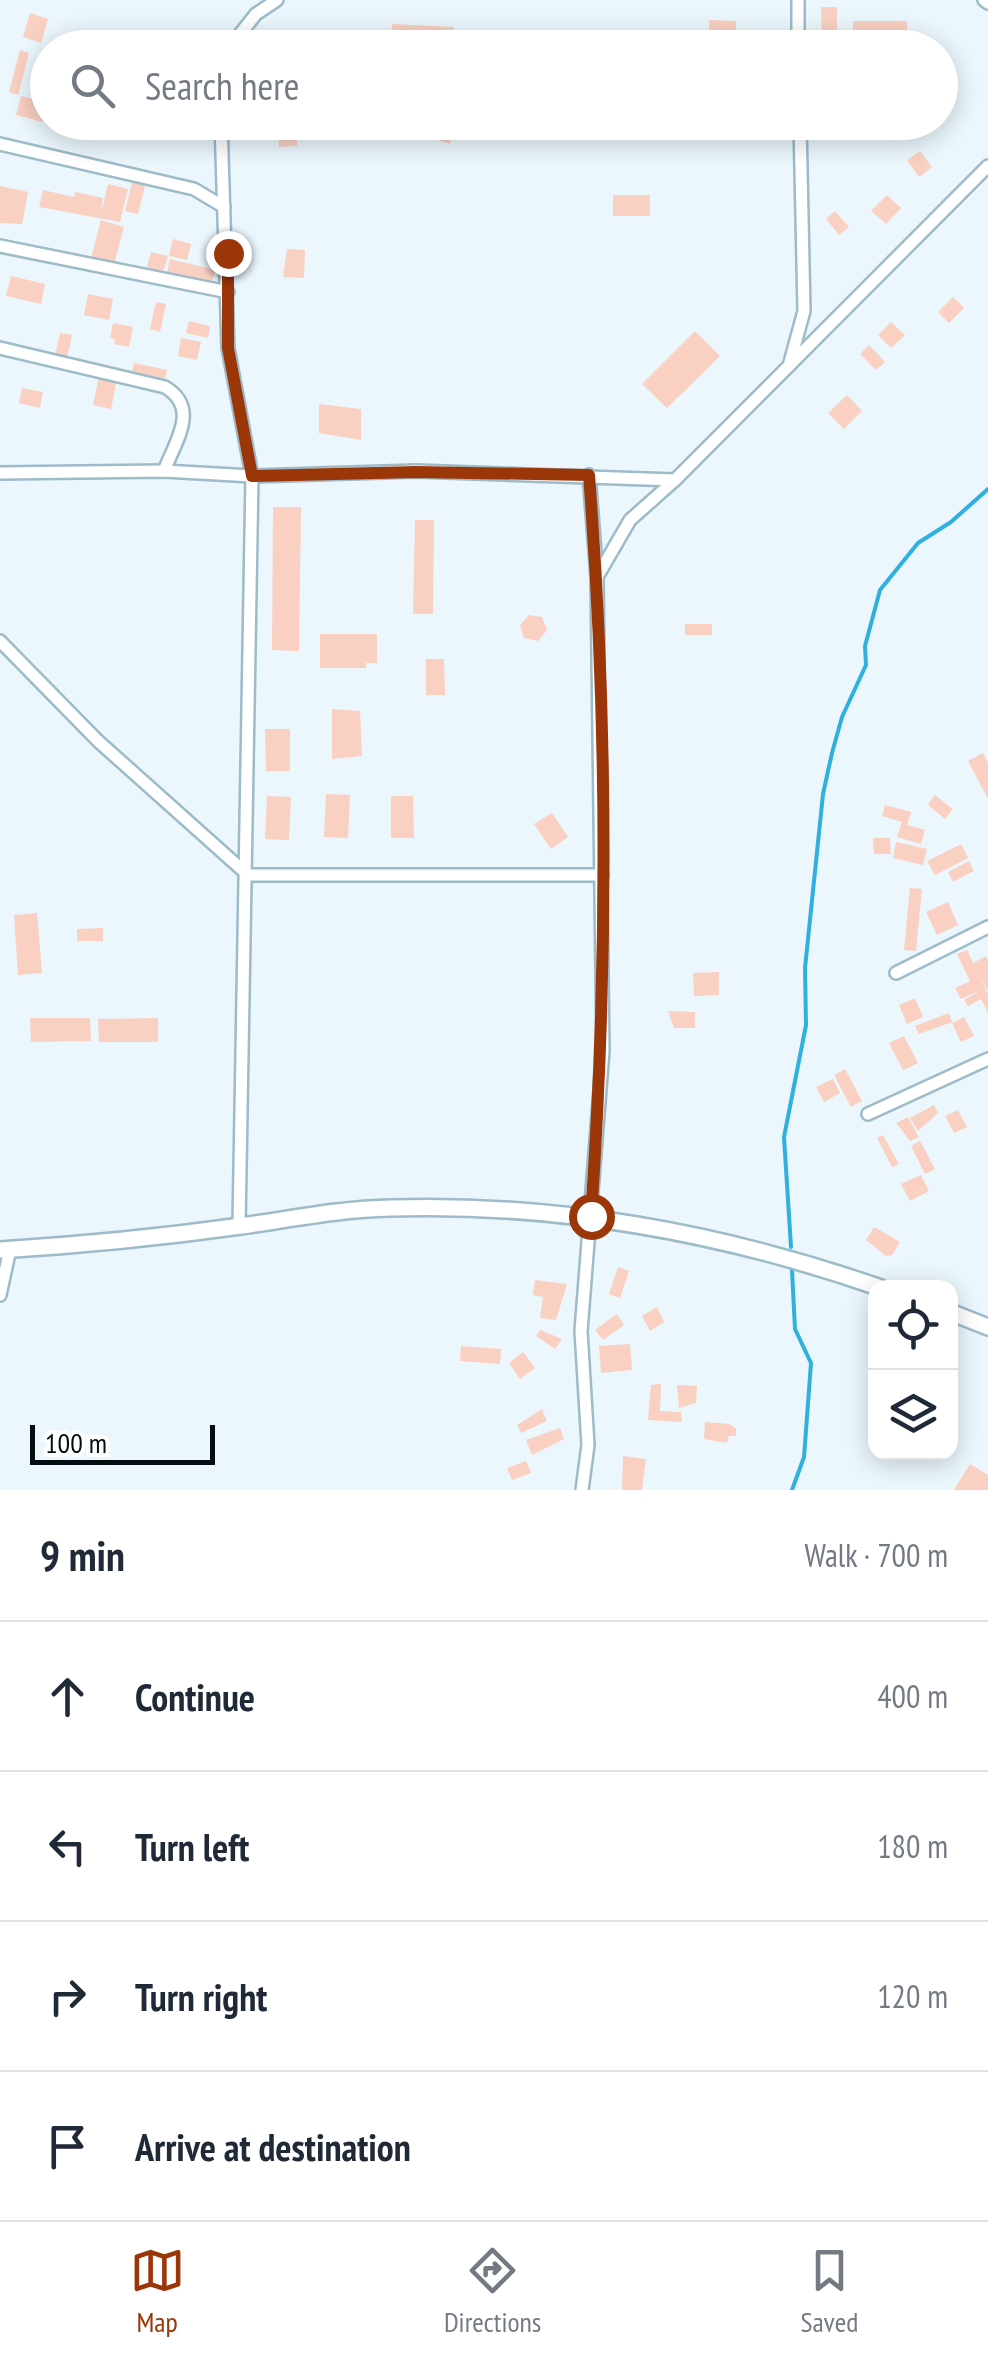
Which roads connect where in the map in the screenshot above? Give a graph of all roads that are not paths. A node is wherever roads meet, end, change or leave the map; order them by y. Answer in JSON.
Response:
{"nodes":[{"id":1,"x":276,"y":0,"type":"edge"},
{"id":2,"x":798,"y":0,"type":"edge"},
{"id":3,"x":243,"y":30,"type":"edge"},
{"id":4,"x":798,"y":30,"type":"edge"},
{"id":5,"x":221,"y":140,"type":"edge"},
{"id":6,"x":800,"y":140,"type":"edge"},
{"id":7,"x":0,"y":144,"type":"edge"},
{"id":8,"x":988,"y":166,"type":"edge"},
{"id":9,"x":224,"y":207,"type":"junction"},
{"id":10,"x":0,"y":246,"type":"edge"},
{"id":11,"x":228,"y":292,"type":"junction"},
{"id":12,"x":0,"y":348,"type":"edge"},
{"id":13,"x":789,"y":370,"type":"junction"},
{"id":14,"x":164,"y":470,"type":"junction"},
{"id":15,"x":0,"y":472,"type":"edge"},
{"id":16,"x":589,"y":475,"type":"junction"},
{"id":17,"x":252,"y":476,"type":"junction"},
{"id":18,"x":675,"y":480,"type":"junction"},
{"id":19,"x":597,"y":578,"type":"junction"},
{"id":20,"x":0,"y":641,"type":"edge"},
{"id":21,"x":248,"y":875,"type":"junction"},
{"id":22,"x":602,"y":875,"type":"junction"},
{"id":23,"x":988,"y":927,"type":"edge"},
{"id":24,"x":896,"y":973,"type":"dead end"},
{"id":25,"x":988,"y":1058,"type":"edge"},
{"id":26,"x":868,"y":1114,"type":"dead end"},
{"id":27,"x":591,"y":1216,"type":"junction"},
{"id":28,"x":239,"y":1226,"type":"junction"},
{"id":29,"x":5,"y":1250,"type":"edge"},
{"id":30,"x":868,"y":1284,"type":"edge"},
{"id":31,"x":0,"y":1295,"type":"edge"},
{"id":32,"x":958,"y":1315,"type":"edge"},
{"id":33,"x":988,"y":1328,"type":"edge"},
{"id":34,"x":582,"y":1490,"type":"edge"}],
"edges":[{"from":1,"to":3,"type":"street"},
{"from":2,"to":4,"type":"street"},
{"from":5,"to":9,"type":"street"},
{"from":6,"to":13,"type":"street"},
{"from":7,"to":9,"type":"street"},
{"from":8,"to":13,"type":"street"},
{"from":9,"to":11,"type":"street"},
{"from":10,"to":11,"type":"street"},
{"from":11,"to":17,"type":"street"},
{"from":12,"to":14,"type":"street"},
{"from":13,"to":18,"type":"street"},
{"from":14,"to":15,"type":"street"},
{"from":14,"to":17,"type":"street"},
{"from":16,"to":17,"type":"street"},
{"from":16,"to":18,"type":"street"},
{"from":16,"to":19,"type":"street"},
{"from":17,"to":21,"type":"street"},
{"from":18,"to":19,"type":"street"},
{"from":19,"to":22,"type":"street"},
{"from":20,"to":21,"type":"street"},
{"from":21,"to":22,"type":"street"},
{"from":21,"to":28,"type":"street"},
{"from":22,"to":27,"type":"street"},
{"from":23,"to":24,"type":"street"},
{"from":25,"to":26,"type":"street"},
{"from":27,"to":28,"type":"main road"},
{"from":27,"to":30,"type":"main road"},
{"from":27,"to":34,"type":"street"},
{"from":28,"to":29,"type":"main road"},
{"from":29,"to":31,"type":"street"},
{"from":32,"to":33,"type":"main road"}]}
